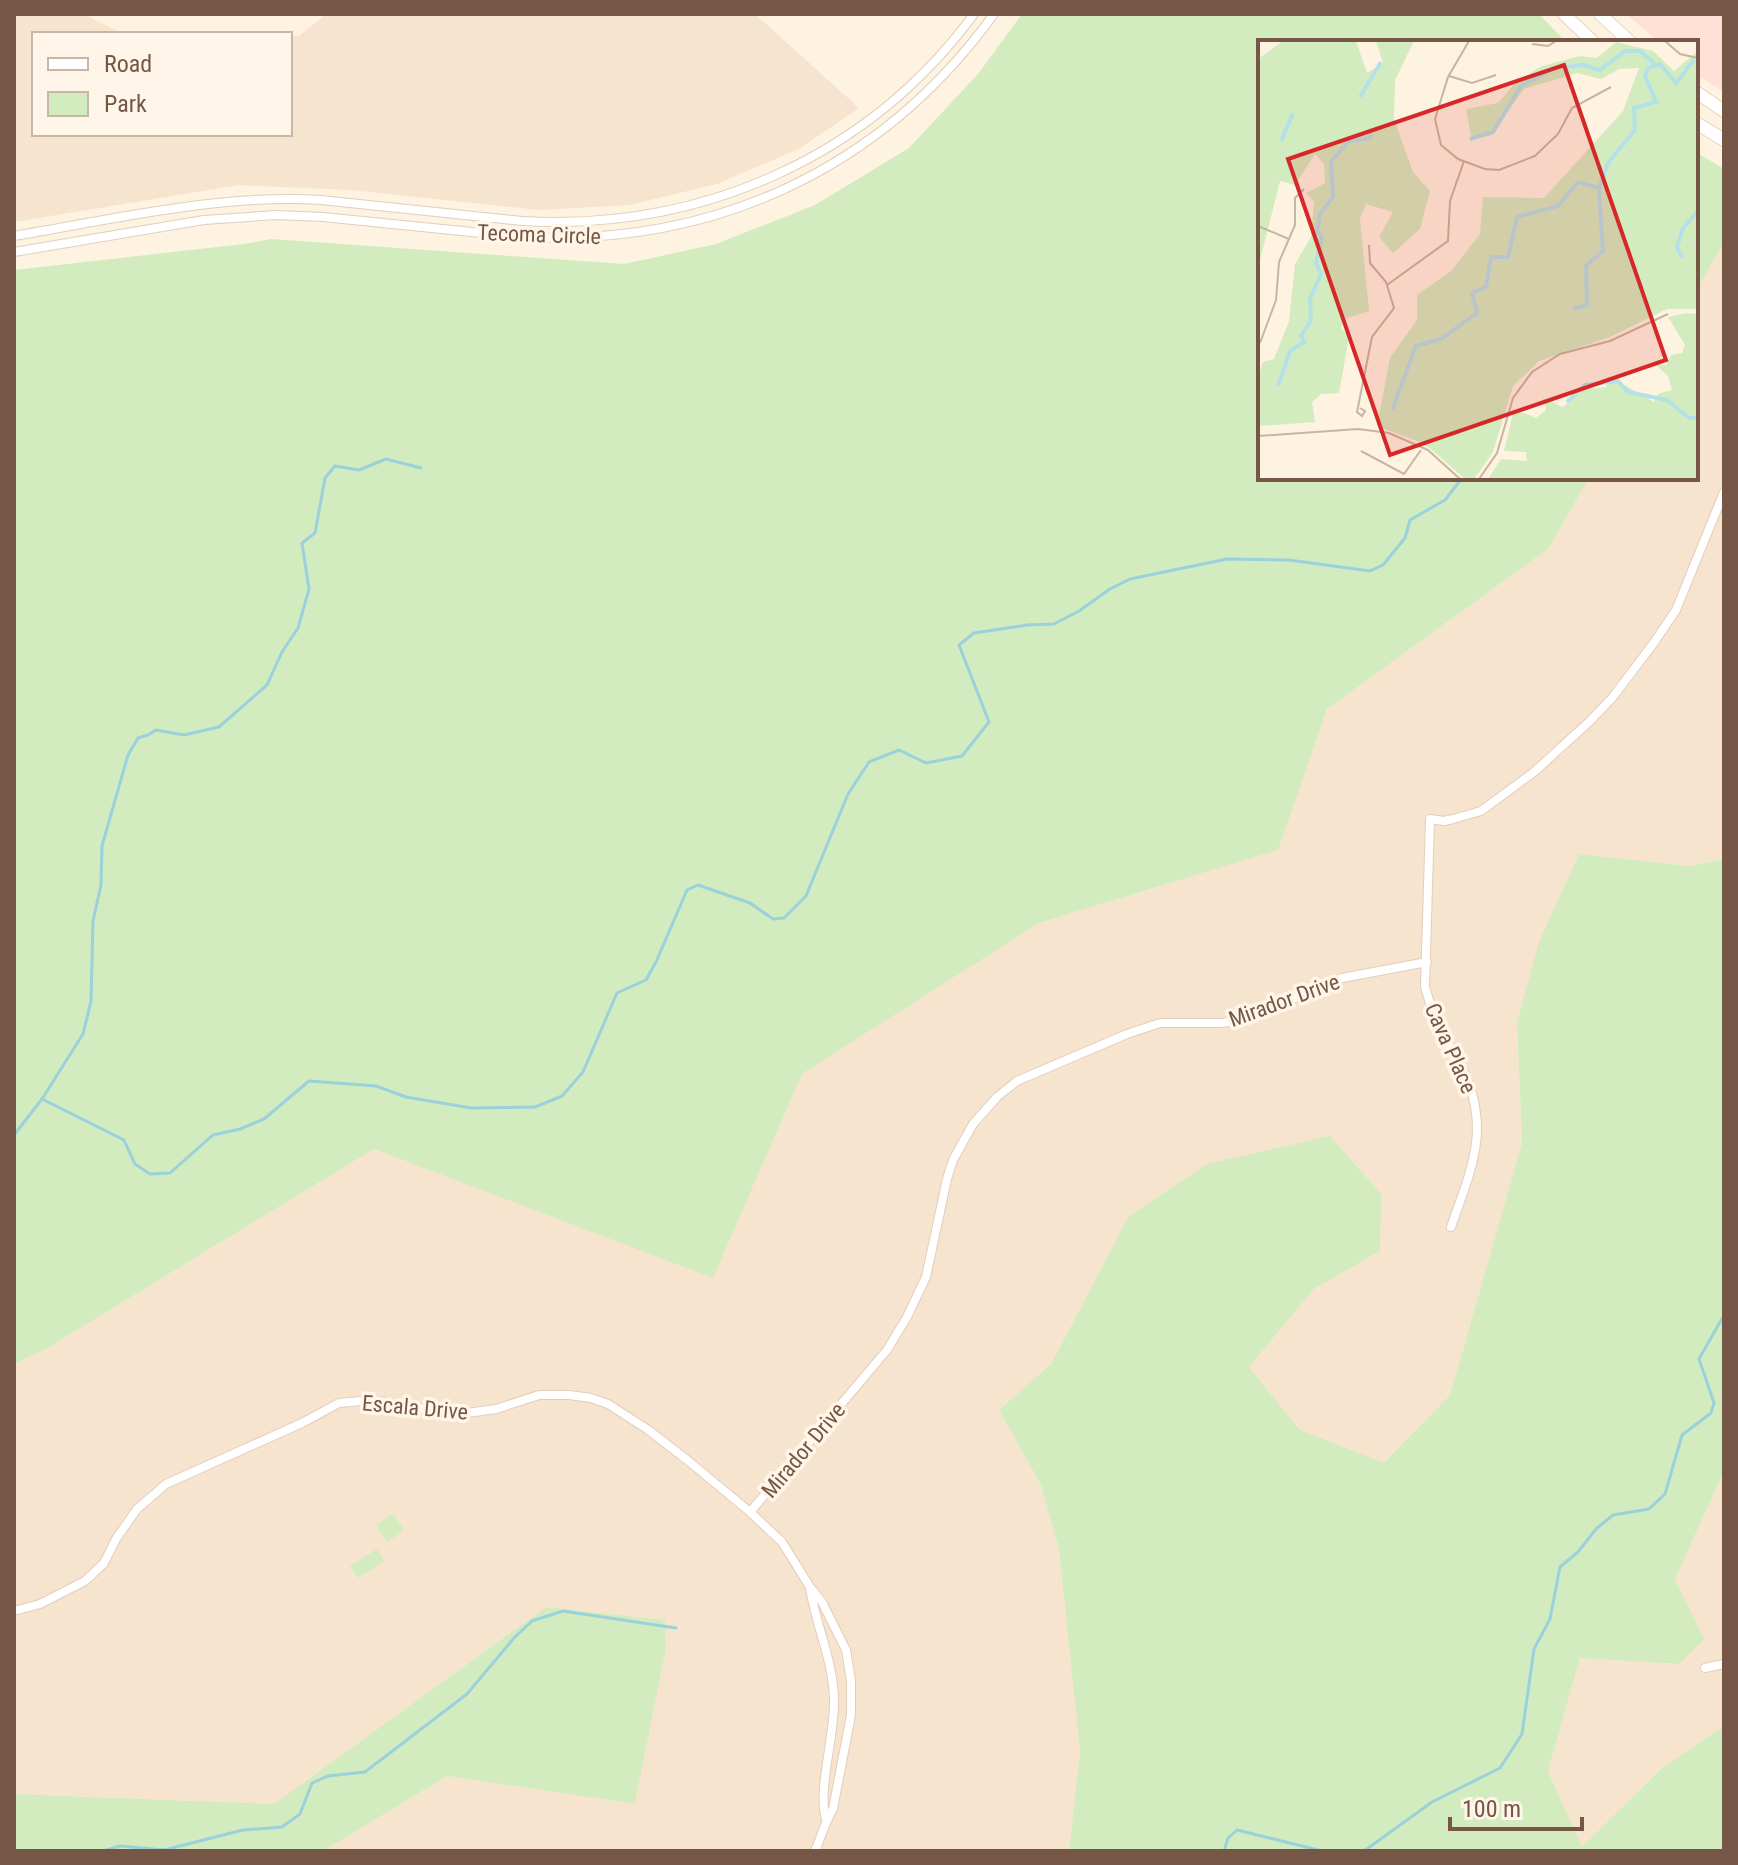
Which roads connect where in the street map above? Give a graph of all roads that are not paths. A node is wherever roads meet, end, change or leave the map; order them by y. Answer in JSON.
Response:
{"nodes":[{"id":1,"x":974,"y":14,"type":"edge"},
{"id":2,"x":994,"y":14,"type":"edge"},
{"id":3,"x":1564,"y":14,"type":"edge"},
{"id":4,"x":1600,"y":14,"type":"edge"},
{"id":5,"x":1591,"y":40,"type":"edge"},
{"id":6,"x":1628,"y":40,"type":"edge"},
{"id":7,"x":1698,"y":93,"type":"edge"},
{"id":8,"x":885,"y":108,"type":"junction"},
{"id":9,"x":1724,"y":111,"type":"edge"},
{"id":10,"x":895,"y":120,"type":"junction"},
{"id":11,"x":1698,"y":124,"type":"edge"},
{"id":12,"x":1724,"y":140,"type":"edge"},
{"id":13,"x":216,"y":203,"type":"junction"},
{"id":14,"x":201,"y":205,"type":"junction"},
{"id":15,"x":692,"y":206,"type":"junction"},
{"id":16,"x":678,"y":209,"type":"junction"},
{"id":17,"x":436,"y":212,"type":"junction"},
{"id":18,"x":452,"y":214,"type":"junction"},
{"id":19,"x":219,"y":219,"type":"junction"},
{"id":20,"x":204,"y":220,"type":"junction"},
{"id":21,"x":696,"y":221,"type":"junction"},
{"id":22,"x":681,"y":224,"type":"junction"},
{"id":23,"x":433,"y":227,"type":"junction"},
{"id":24,"x":451,"y":230,"type":"junction"},
{"id":25,"x":14,"y":236,"type":"edge"},
{"id":26,"x":14,"y":252,"type":"edge"},
{"id":27,"x":1724,"y":492,"type":"edge"},
{"id":28,"x":1427,"y":962,"type":"junction"},
{"id":29,"x":1451,"y":1227,"type":"dead end"},
{"id":30,"x":750,"y":1512,"type":"junction"},
{"id":31,"x":810,"y":1587,"type":"junction"},
{"id":32,"x":14,"y":1611,"type":"edge"},
{"id":33,"x":1724,"y":1664,"type":"edge"},
{"id":34,"x":1705,"y":1668,"type":"dead end"},
{"id":35,"x":826,"y":1819,"type":"junction"},
{"id":36,"x":815,"y":1851,"type":"edge"}],
"edges":[{"from":1,"to":8,"type":"street","name":"Tecoma Circle"},
{"from":2,"to":10,"type":"street","name":"Tecoma Circle"},
{"from":3,"to":5,"type":"main road"},
{"from":4,"to":6,"type":"main road"},
{"from":7,"to":9,"type":"main road"},
{"from":8,"to":10,"type":"street"},
{"from":8,"to":15,"type":"street","name":"Tecoma Circle"},
{"from":10,"to":21,"type":"street","name":"Tecoma Circle"},
{"from":11,"to":12,"type":"main road"},
{"from":13,"to":14,"type":"street","name":"Tecoma Circle"},
{"from":13,"to":17,"type":"street","name":"Tecoma Circle"},
{"from":13,"to":19,"type":"street"},
{"from":14,"to":20,"type":"street"},
{"from":14,"to":25,"type":"street","name":"Tecoma Circle"},
{"from":15,"to":16,"type":"street","name":"Tecoma Circle"},
{"from":15,"to":21,"type":"street"},
{"from":16,"to":18,"type":"street","name":"Tecoma Circle"},
{"from":16,"to":22,"type":"street"},
{"from":17,"to":18,"type":"street","name":"Tecoma Circle"},
{"from":17,"to":23,"type":"street"},
{"from":18,"to":24,"type":"street"},
{"from":19,"to":20,"type":"street","name":"Tecoma Circle"},
{"from":19,"to":23,"type":"street","name":"Tecoma Circle"},
{"from":20,"to":26,"type":"street","name":"Tecoma Circle"},
{"from":21,"to":22,"type":"street","name":"Tecoma Circle"},
{"from":22,"to":24,"type":"street","name":"Tecoma Circle"},
{"from":23,"to":24,"type":"street","name":"Tecoma Circle"},
{"from":27,"to":28,"type":"street"},
{"from":28,"to":29,"type":"street","name":"Cava Place"},
{"from":28,"to":30,"type":"street","name":"Mirador Drive"},
{"from":30,"to":31,"type":"street","name":"Escala Drive"},
{"from":30,"to":32,"type":"street","name":"Escala Drive"},
{"from":31,"to":35,"type":"street","name":"Escala Drive"},
{"from":31,"to":35,"type":"street","name":"Escala Drive"},
{"from":33,"to":34,"type":"street"},
{"from":35,"to":36,"type":"street","name":"Escala Drive"}]}
